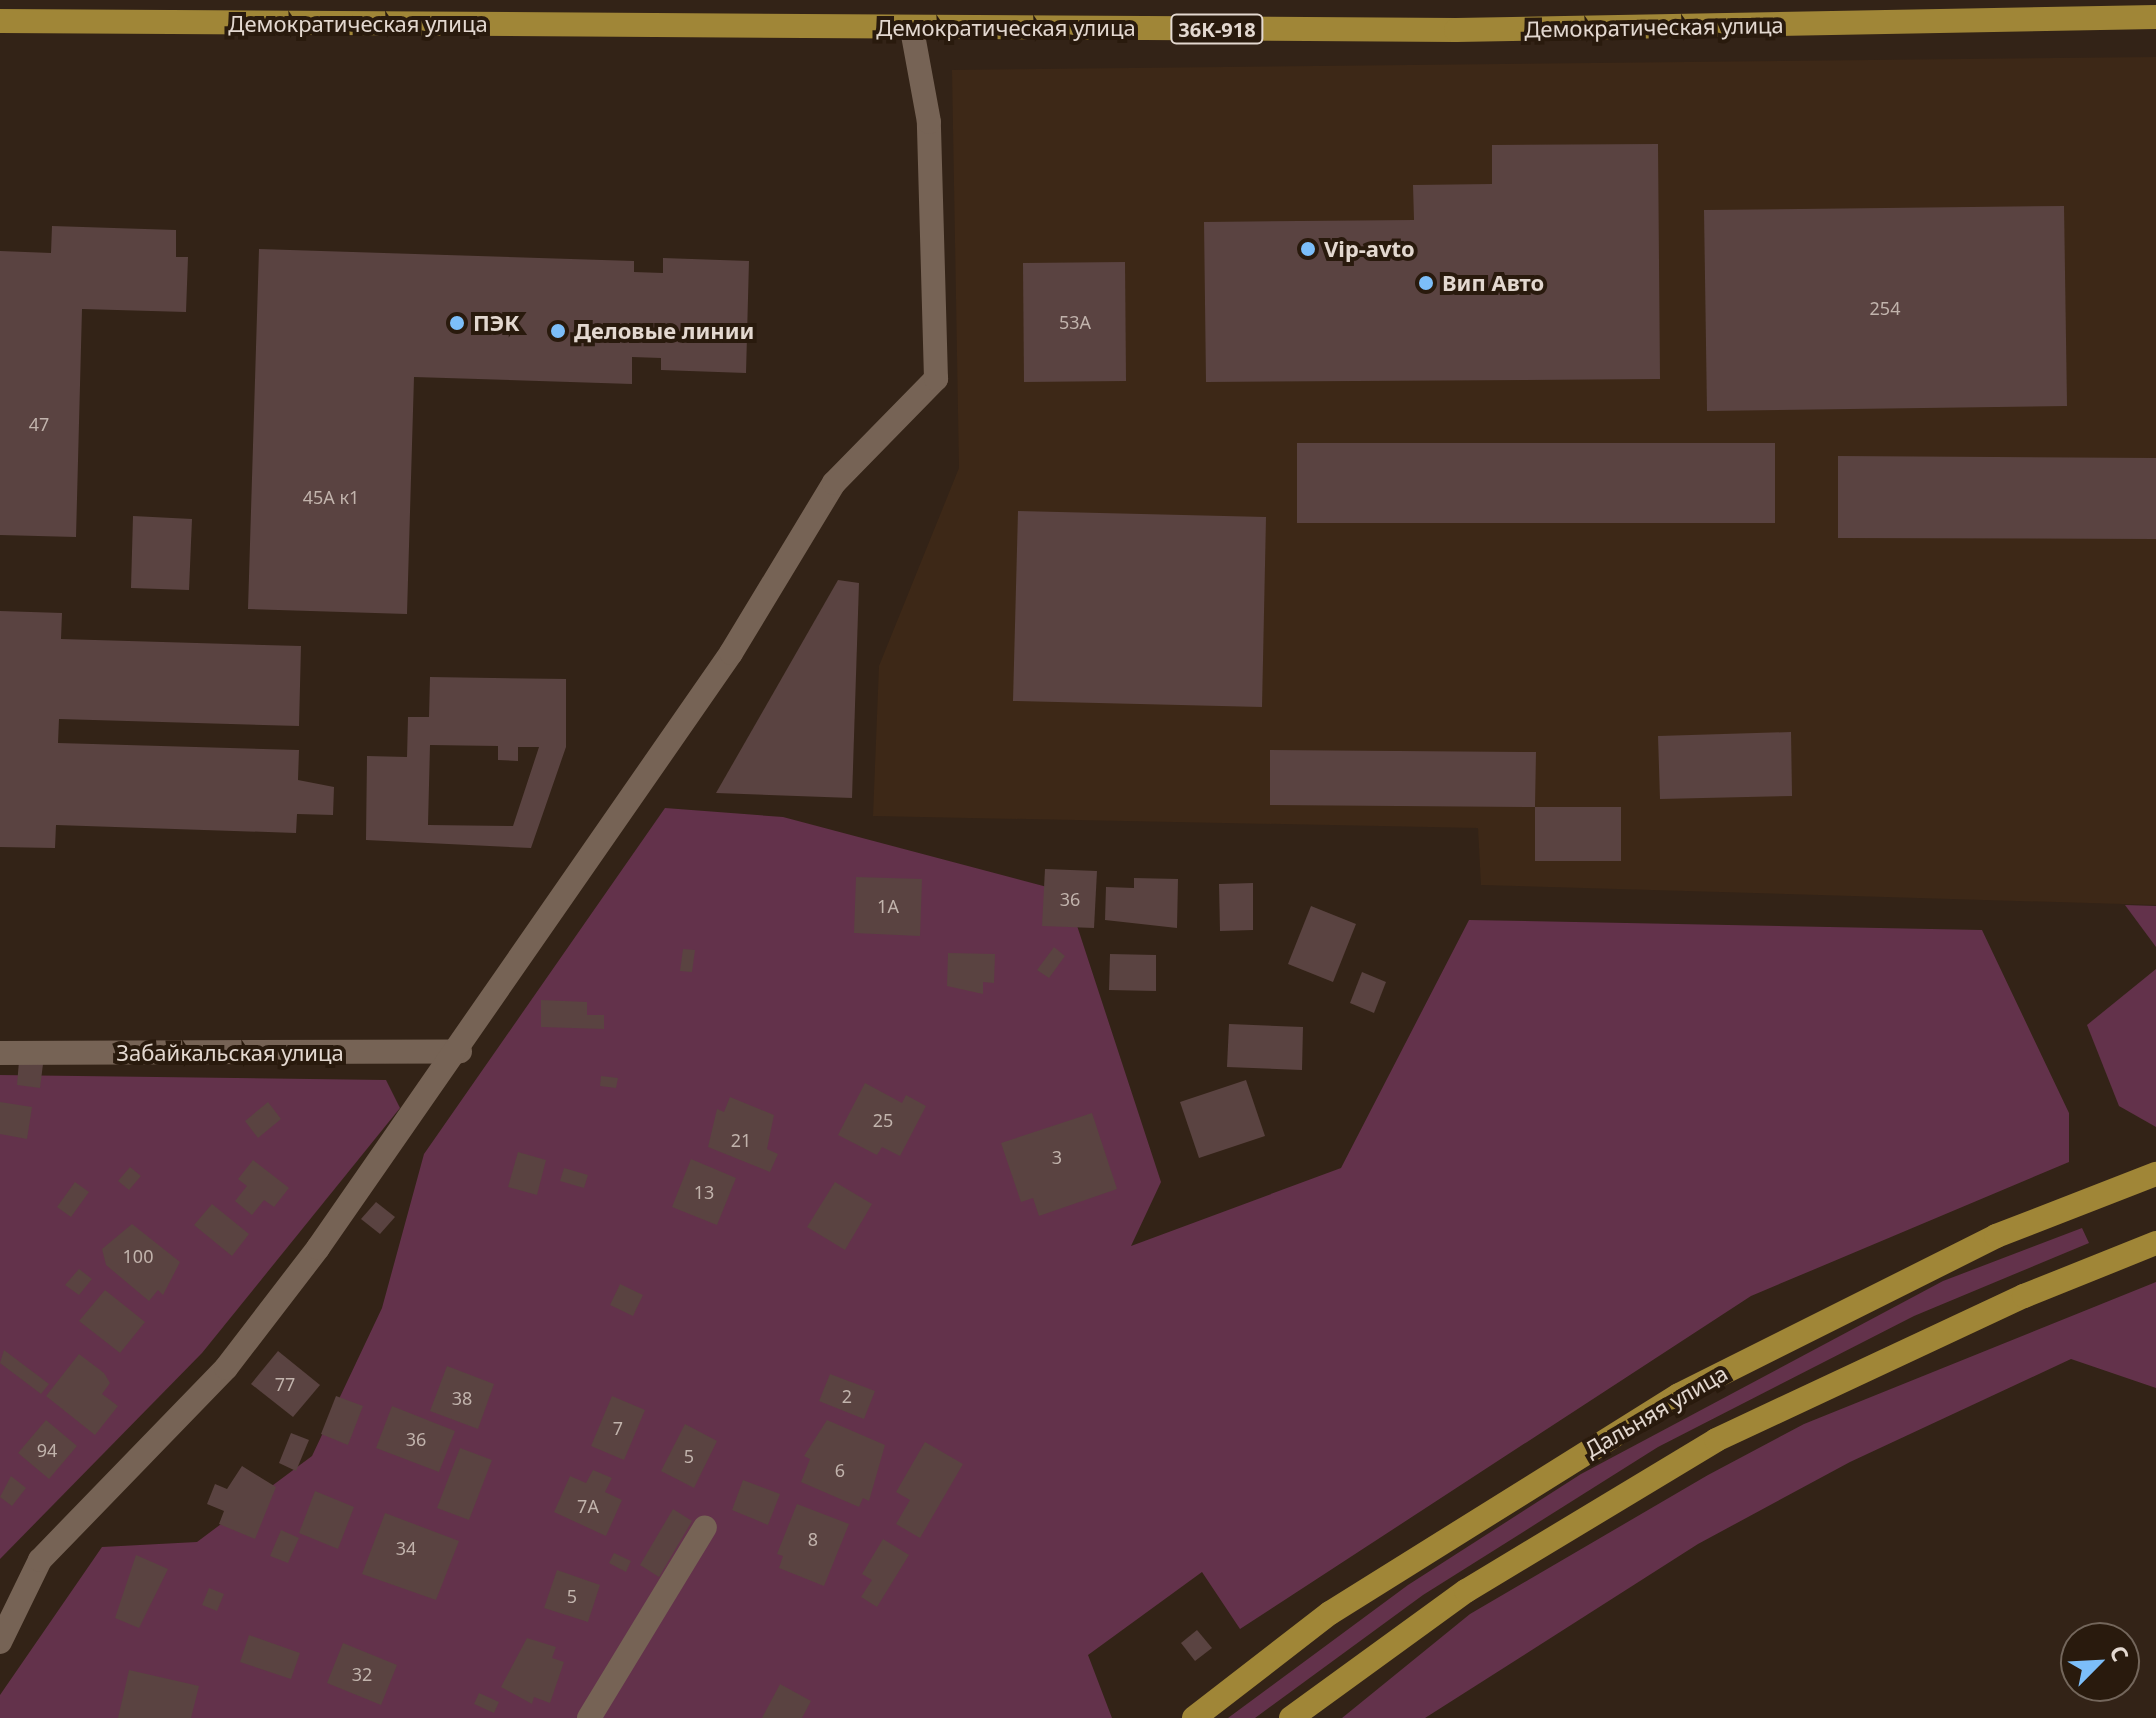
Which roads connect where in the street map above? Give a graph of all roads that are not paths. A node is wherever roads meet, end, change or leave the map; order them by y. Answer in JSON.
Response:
{"nodes":[{"id":1,"x":2156,"y":17,"type":"edge"},
{"id":2,"x":0,"y":21,"type":"edge"},
{"id":3,"x":912,"y":29,"type":"junction"},
{"id":4,"x":460,"y":1051,"type":"junction"},
{"id":5,"x":0,"y":1053,"type":"edge"},
{"id":6,"x":2156,"y":1174,"type":"edge"},
{"id":7,"x":2156,"y":1243,"type":"edge"},
{"id":8,"x":705,"y":1527,"type":"dead end"},
{"id":9,"x":0,"y":1642,"type":"edge"},
{"id":10,"x":589,"y":1718,"type":"edge"},
{"id":11,"x":1194,"y":1718,"type":"edge"},
{"id":12,"x":1291,"y":1718,"type":"edge"}],
"edges":[{"from":1,"to":3,"type":"main road","name":"Демократическая улица","number":"36К-918"},
{"from":2,"to":3,"type":"main road","name":"Демократическая улица","number":"36К-918"},
{"from":3,"to":4,"type":"street"},
{"from":4,"to":5,"type":"street","name":"Забайкальская улица"},
{"from":4,"to":9,"type":"street"},
{"from":6,"to":11,"type":"main road","name":"Дальняя улица"},
{"from":7,"to":12,"type":"main road"},
{"from":8,"to":10,"type":"street"}]}
